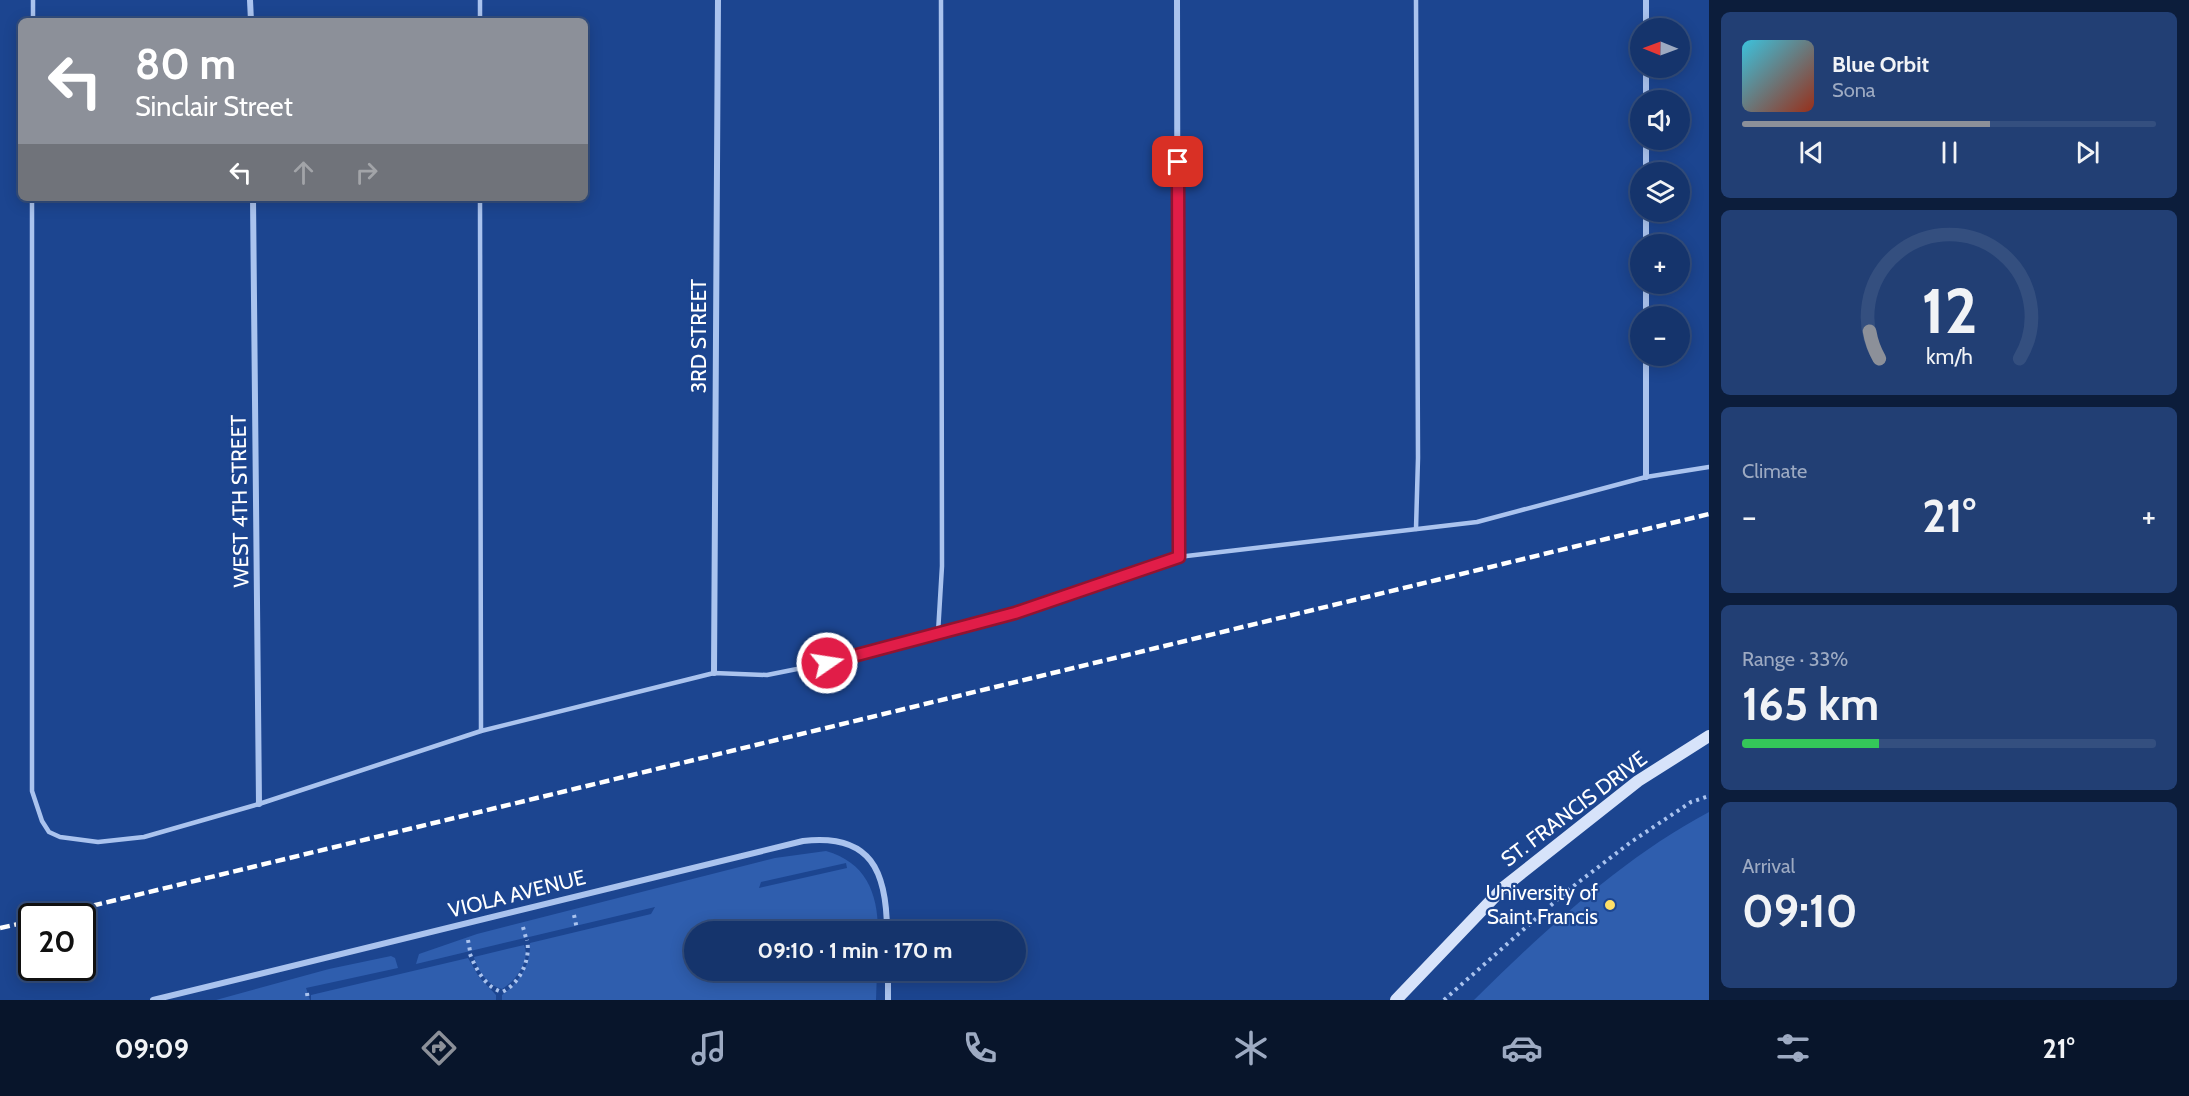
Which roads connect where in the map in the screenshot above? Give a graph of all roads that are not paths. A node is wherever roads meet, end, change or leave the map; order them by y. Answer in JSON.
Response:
{"nodes":[{"id":1,"x":33,"y":0,"type":"edge"},
{"id":2,"x":250,"y":0,"type":"edge"},
{"id":3,"x":480,"y":0,"type":"edge"},
{"id":4,"x":718,"y":0,"type":"edge"},
{"id":5,"x":941,"y":0,"type":"edge"},
{"id":6,"x":1177,"y":0,"type":"edge"},
{"id":7,"x":1416,"y":0,"type":"edge"},
{"id":8,"x":1646,"y":0,"type":"edge"},
{"id":9,"x":33,"y":18,"type":"edge"},
{"id":10,"x":250,"y":18,"type":"edge"},
{"id":11,"x":480,"y":18,"type":"edge"},
{"id":12,"x":1646,"y":18,"type":"edge"},
{"id":13,"x":32,"y":201,"type":"edge"},
{"id":14,"x":253,"y":201,"type":"edge"},
{"id":15,"x":480,"y":201,"type":"edge"},
{"id":16,"x":1646,"y":366,"type":"edge"},
{"id":17,"x":1709,"y":467,"type":"edge"},
{"id":18,"x":1646,"y":477,"type":"junction"},
{"id":19,"x":1416,"y":529,"type":"junction"},
{"id":20,"x":1179,"y":557,"type":"junction"},
{"id":21,"x":938,"y":633,"type":"junction"},
{"id":22,"x":714,"y":673,"type":"junction"},
{"id":23,"x":481,"y":731,"type":"junction"},
{"id":24,"x":1709,"y":736,"type":"edge"},
{"id":25,"x":260,"y":804,"type":"junction"},
{"id":26,"x":886,"y":921,"type":"edge"},
{"id":27,"x":888,"y":981,"type":"edge"},
{"id":28,"x":153,"y":1000,"type":"edge"},
{"id":29,"x":888,"y":1000,"type":"edge"},
{"id":30,"x":1396,"y":1000,"type":"edge"}],
"edges":[{"from":1,"to":9,"type":"lane"},
{"from":2,"to":10,"type":"street"},
{"from":3,"to":11,"type":"lane"},
{"from":4,"to":22,"type":"street","name":"3RD STREET"},
{"from":5,"to":21,"type":"lane"},
{"from":6,"to":20,"type":"street"},
{"from":7,"to":19,"type":"lane"},
{"from":8,"to":12,"type":"street"},
{"from":13,"to":25,"type":"lane"},
{"from":14,"to":25,"type":"street","name":"WEST 4TH STREET"},
{"from":15,"to":23,"type":"lane"},
{"from":16,"to":18,"type":"street"},
{"from":17,"to":18,"type":"lane"},
{"from":18,"to":19,"type":"lane"},
{"from":19,"to":20,"type":"lane"},
{"from":20,"to":21,"type":"lane"},
{"from":21,"to":22,"type":"lane"},
{"from":22,"to":23,"type":"lane"},
{"from":23,"to":25,"type":"lane"},
{"from":24,"to":30,"type":"street","name":"ST. FRANCIS DRIVE"},
{"from":26,"to":28,"type":"street","name":"VIOLA AVENUE"},
{"from":27,"to":29,"type":"street"}]}
